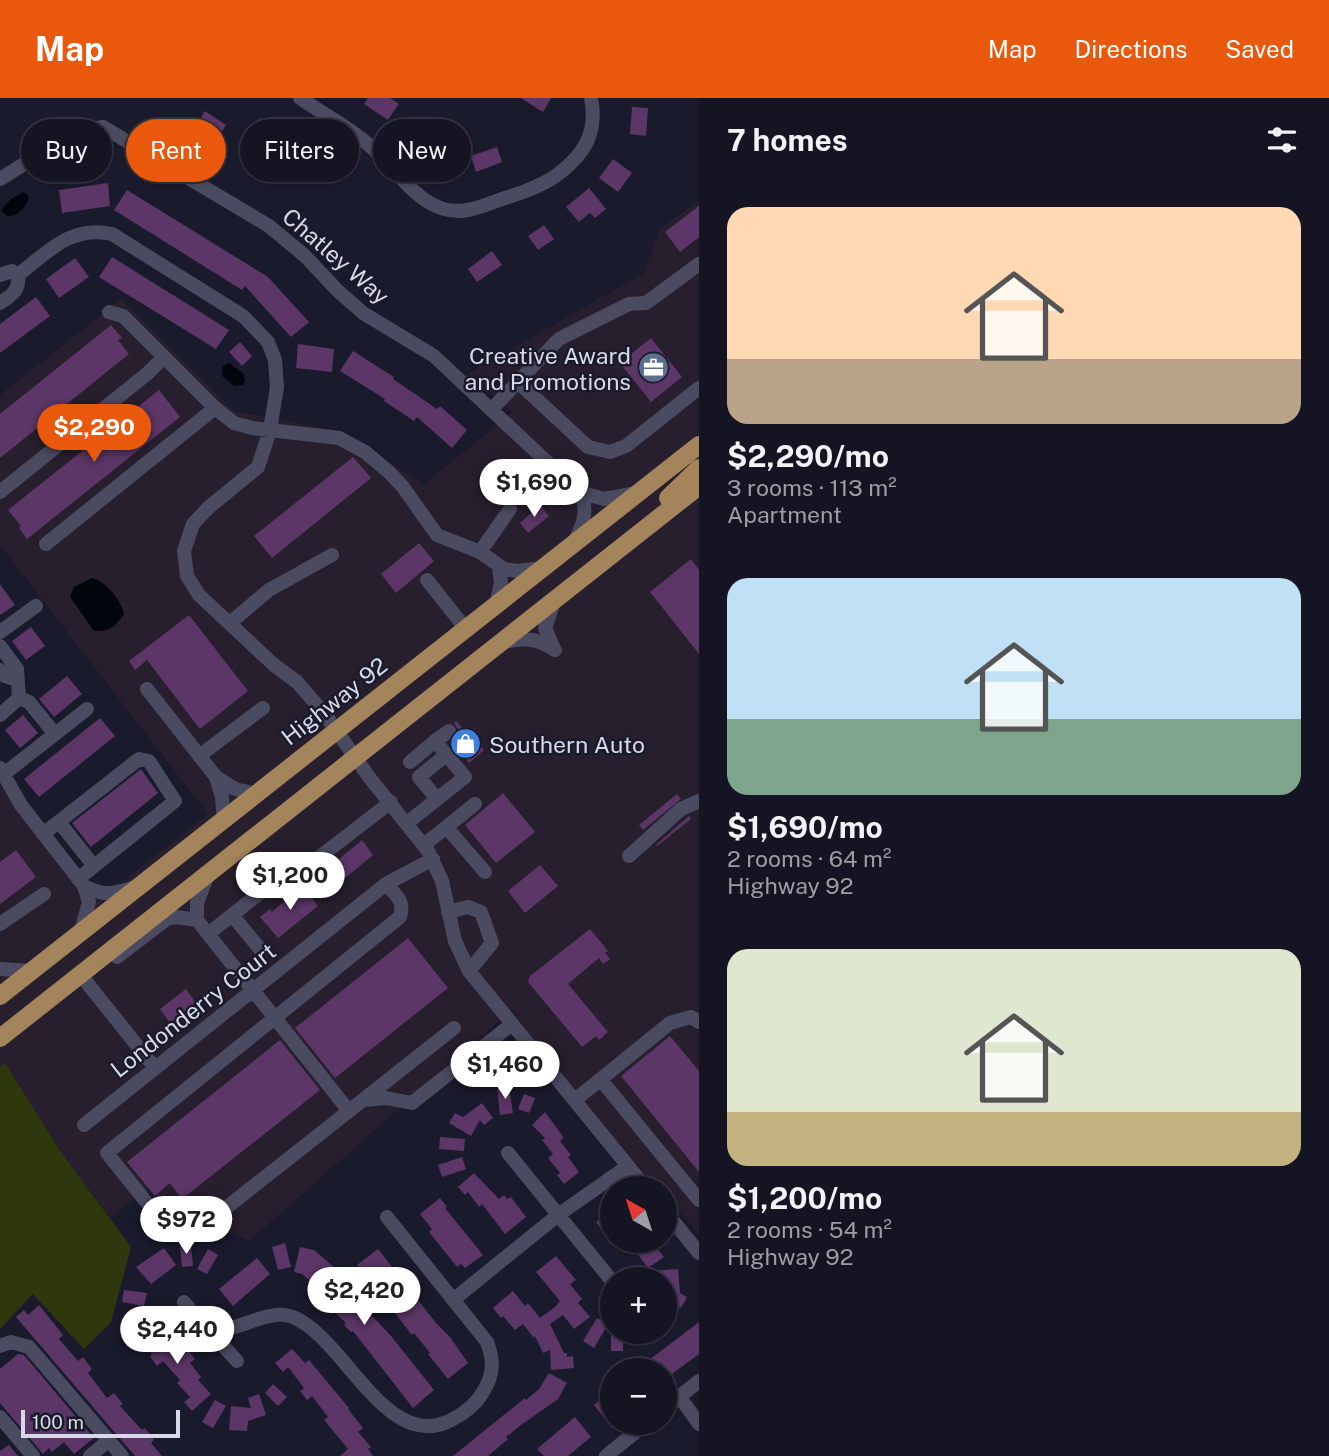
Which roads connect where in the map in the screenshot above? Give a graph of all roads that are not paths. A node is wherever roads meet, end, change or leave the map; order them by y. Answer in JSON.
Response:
{"nodes":[{"id":1,"x":300,"y":98,"type":"edge"},
{"id":2,"x":591,"y":98,"type":"edge"},
{"id":3,"x":0,"y":179,"type":"edge"},
{"id":4,"x":699,"y":264,"type":"edge"},
{"id":5,"x":0,"y":275,"type":"edge"},
{"id":6,"x":18,"y":275,"type":"junction"},
{"id":7,"x":0,"y":303,"type":"edge"},
{"id":8,"x":109,"y":312,"type":"dead end"},
{"id":9,"x":164,"y":357,"type":"junction"},
{"id":10,"x":518,"y":382,"type":"junction"},
{"id":11,"x":699,"y":388,"type":"edge"},
{"id":12,"x":215,"y":408,"type":"junction"},
{"id":13,"x":491,"y":410,"type":"junction"},
{"id":14,"x":270,"y":430,"type":"junction"},
{"id":15,"x":699,"y":444,"type":"edge"},
{"id":16,"x":699,"y":468,"type":"edge"},
{"id":17,"x":699,"y":486,"type":"edge"},
{"id":18,"x":0,"y":492,"type":"edge"},
{"id":19,"x":579,"y":492,"type":"junction"},
{"id":20,"x":638,"y":493,"type":"junction"},
{"id":21,"x":699,"y":499,"type":"edge"},
{"id":22,"x":678,"y":503,"type":"junction"},
{"id":23,"x":510,"y":509,"type":"dead end"},
{"id":24,"x":645,"y":529,"type":"junction"},
{"id":25,"x":46,"y":544,"type":"dead end"},
{"id":26,"x":571,"y":545,"type":"junction"},
{"id":27,"x":480,"y":552,"type":"junction"},
{"id":28,"x":332,"y":555,"type":"dead end"},
{"id":29,"x":499,"y":567,"type":"junction"},
{"id":30,"x":543,"y":568,"type":"junction"},
{"id":31,"x":427,"y":580,"type":"dead end"},
{"id":32,"x":554,"y":602,"type":"junction"},
{"id":33,"x":496,"y":605,"type":"junction"},
{"id":34,"x":36,"y":606,"type":"dead end"},
{"id":35,"x":230,"y":623,"type":"junction"},
{"id":36,"x":466,"y":629,"type":"junction"},
{"id":37,"x":0,"y":632,"type":"edge"},
{"id":38,"x":501,"y":643,"type":"junction"},
{"id":39,"x":0,"y":646,"type":"edge"},
{"id":40,"x":0,"y":670,"type":"edge"},
{"id":41,"x":17,"y":680,"type":"junction"},
{"id":42,"x":147,"y":689,"type":"dead end"},
{"id":43,"x":19,"y":698,"type":"junction"},
{"id":44,"x":263,"y":708,"type":"dead end"},
{"id":45,"x":87,"y":709,"type":"dead end"},
{"id":46,"x":0,"y":715,"type":"edge"},
{"id":47,"x":338,"y":730,"type":"junction"},
{"id":48,"x":449,"y":731,"type":"dead end"},
{"id":49,"x":55,"y":734,"type":"junction"},
{"id":50,"x":435,"y":741,"type":"junction"},
{"id":51,"x":446,"y":755,"type":"junction"},
{"id":52,"x":200,"y":756,"type":"junction"},
{"id":53,"x":357,"y":757,"type":"junction"},
{"id":54,"x":410,"y":762,"type":"dead end"},
{"id":55,"x":2,"y":771,"type":"edge"},
{"id":56,"x":216,"y":777,"type":"junction"},
{"id":57,"x":256,"y":794,"type":"junction"},
{"id":58,"x":437,"y":799,"type":"junction"},
{"id":59,"x":699,"y":800,"type":"edge"},
{"id":60,"x":391,"y":802,"type":"junction"},
{"id":61,"x":475,"y":804,"type":"dead end"},
{"id":62,"x":224,"y":820,"type":"junction"},
{"id":63,"x":59,"y":822,"type":"junction"},
{"id":64,"x":407,"y":823,"type":"junction"},
{"id":65,"x":447,"y":828,"type":"junction"},
{"id":66,"x":43,"y":834,"type":"junction"},
{"id":67,"x":424,"y":845,"type":"junction"},
{"id":68,"x":629,"y":856,"type":"dead end"},
{"id":69,"x":433,"y":859,"type":"junction"},
{"id":70,"x":309,"y":864,"type":"dead end"},
{"id":71,"x":94,"y":866,"type":"junction"},
{"id":72,"x":288,"y":871,"type":"dead end"},
{"id":73,"x":485,"y":872,"type":"dead end"},
{"id":74,"x":208,"y":874,"type":"junction"},
{"id":75,"x":81,"y":882,"type":"junction"},
{"id":76,"x":386,"y":884,"type":"junction"},
{"id":77,"x":140,"y":886,"type":"junction"},
{"id":78,"x":44,"y":894,"type":"dead end"},
{"id":79,"x":448,"y":912,"type":"junction"},
{"id":80,"x":232,"y":915,"type":"junction"},
{"id":81,"x":197,"y":920,"type":"junction"},
{"id":82,"x":0,"y":924,"type":"edge"},
{"id":83,"x":81,"y":931,"type":"junction"},
{"id":84,"x":208,"y":934,"type":"junction"},
{"id":85,"x":260,"y":949,"type":"dead end"},
{"id":86,"x":106,"y":955,"type":"junction"},
{"id":87,"x":0,"y":969,"type":"edge"},
{"id":88,"x":31,"y":971,"type":"junction"},
{"id":89,"x":469,"y":971,"type":"junction"},
{"id":90,"x":80,"y":974,"type":"junction"},
{"id":91,"x":253,"y":991,"type":"junction"},
{"id":92,"x":0,"y":996,"type":"edge"},
{"id":93,"x":275,"y":1017,"type":"junction"},
{"id":94,"x":699,"y":1022,"type":"edge"},
{"id":95,"x":512,"y":1024,"type":"junction"},
{"id":96,"x":454,"y":1028,"type":"dead end"},
{"id":97,"x":0,"y":1038,"type":"edge"},
{"id":98,"x":155,"y":1068,"type":"junction"},
{"id":99,"x":601,"y":1080,"type":"junction"},
{"id":100,"x":363,"y":1100,"type":"junction"},
{"id":101,"x":575,"y":1100,"type":"junction"},
{"id":102,"x":349,"y":1111,"type":"junction"},
{"id":103,"x":84,"y":1125,"type":"dead end"},
{"id":104,"x":508,"y":1153,"type":"dead end"},
{"id":105,"x":628,"y":1166,"type":"junction"},
{"id":106,"x":636,"y":1176,"type":"edge"},
{"id":107,"x":699,"y":1200,"type":"edge"},
{"id":108,"x":147,"y":1203,"type":"dead end"},
{"id":109,"x":218,"y":1215,"type":"dead end"},
{"id":110,"x":558,"y":1215,"type":"junction"},
{"id":111,"x":387,"y":1217,"type":"dead end"},
{"id":112,"x":677,"y":1226,"type":"edge"},
{"id":113,"x":699,"y":1253,"type":"edge"},
{"id":114,"x":601,"y":1267,"type":"edge"},
{"id":115,"x":453,"y":1300,"type":"junction"},
{"id":116,"x":184,"y":1302,"type":"dead end"},
{"id":117,"x":206,"y":1328,"type":"junction"},
{"id":118,"x":0,"y":1346,"type":"edge"},
{"id":119,"x":237,"y":1362,"type":"dead end"},
{"id":120,"x":699,"y":1381,"type":"edge"},
{"id":121,"x":679,"y":1396,"type":"joint"},
{"id":122,"x":0,"y":1416,"type":"edge"},
{"id":123,"x":699,"y":1424,"type":"edge"},
{"id":124,"x":632,"y":1435,"type":"edge"},
{"id":125,"x":109,"y":1440,"type":"junction"},
{"id":126,"x":33,"y":1456,"type":"edge"},
{"id":127,"x":90,"y":1456,"type":"edge"},
{"id":128,"x":122,"y":1456,"type":"edge"},
{"id":129,"x":607,"y":1456,"type":"edge"}],
"edges":[{"from":1,"to":2,"type":"street"},
{"from":3,"to":13,"type":"street","name":"Chatley Way"},
{"from":4,"to":10,"type":"street"},
{"from":5,"to":6,"type":"street"},
{"from":6,"to":7,"type":"street"},
{"from":6,"to":14,"type":"street"},
{"from":8,"to":9,"type":"street"},
{"from":9,"to":12,"type":"street"},
{"from":9,"to":18,"type":"street"},
{"from":10,"to":11,"type":"street"},
{"from":10,"to":13,"type":"street"},
{"from":12,"to":14,"type":"street"},
{"from":12,"to":25,"type":"street"},
{"from":13,"to":19,"type":"street","name":"Chatley Way"},
{"from":14,"to":27,"type":"street"},
{"from":14,"to":35,"type":"street"},
{"from":15,"to":20,"type":"main road","name":"Highway 92"},
{"from":16,"to":24,"type":"main road"},
{"from":17,"to":22,"type":"main road"},
{"from":19,"to":20,"type":"street"},
{"from":19,"to":26,"type":"street"},
{"from":20,"to":26,"type":"main road","name":"Highway 92"},
{"from":21,"to":22,"type":"street"},
{"from":22,"to":24,"type":"main road"},
{"from":23,"to":27,"type":"street"},
{"from":24,"to":32,"type":"main road"},
{"from":26,"to":30,"type":"main road","name":"Highway 92"},
{"from":27,"to":29,"type":"street"},
{"from":28,"to":35,"type":"street"},
{"from":29,"to":30,"type":"street"},
{"from":29,"to":33,"type":"street"},
{"from":30,"to":33,"type":"main road","name":"Highway 92"},
{"from":31,"to":36,"type":"street"},
{"from":32,"to":38,"type":"main road"},
{"from":32,"to":38,"type":"street"},
{"from":33,"to":36,"type":"main road","name":"Highway 92"},
{"from":34,"to":37,"type":"street"},
{"from":35,"to":47,"type":"street"},
{"from":36,"to":47,"type":"main road","name":"Highway 92"},
{"from":38,"to":53,"type":"main road"},
{"from":39,"to":41,"type":"street"},
{"from":40,"to":41,"type":"street"},
{"from":41,"to":43,"type":"street"},
{"from":42,"to":52,"type":"street"},
{"from":43,"to":46,"type":"street"},
{"from":43,"to":49,"type":"street"},
{"from":44,"to":52,"type":"street"},
{"from":45,"to":49,"type":"street"},
{"from":47,"to":53,"type":"street"},
{"from":47,"to":57,"type":"main road","name":"Highway 92"},
{"from":48,"to":50,"type":"street"},
{"from":49,"to":55,"type":"street"},
{"from":50,"to":51,"type":"street"},
{"from":50,"to":54,"type":"street"},
{"from":51,"to":58,"type":"street"},
{"from":51,"to":58,"type":"street"},
{"from":52,"to":56,"type":"street"},
{"from":53,"to":60,"type":"street"},
{"from":53,"to":74,"type":"main road"},
{"from":55,"to":66,"type":"street"},
{"from":56,"to":57,"type":"street"},
{"from":56,"to":62,"type":"street"},
{"from":57,"to":62,"type":"main road","name":"Highway 92"},
{"from":58,"to":64,"type":"street"},
{"from":59,"to":68,"type":"street"},
{"from":60,"to":64,"type":"street"},
{"from":60,"to":70,"type":"street"},
{"from":61,"to":65,"type":"street"},
{"from":62,"to":77,"type":"main road","name":"Highway 92"},
{"from":63,"to":66,"type":"street"},
{"from":63,"to":71,"type":"street"},
{"from":63,"to":71,"type":"street"},
{"from":64,"to":67,"type":"street"},
{"from":65,"to":67,"type":"street"},
{"from":65,"to":73,"type":"street"},
{"from":66,"to":75,"type":"street"},
{"from":67,"to":69,"type":"street"},
{"from":69,"to":76,"type":"street","name":"Londonderry Court"},
{"from":69,"to":79,"type":"street"},
{"from":71,"to":75,"type":"street"},
{"from":72,"to":80,"type":"street"},
{"from":74,"to":81,"type":"street"},
{"from":74,"to":86,"type":"main road"},
{"from":75,"to":77,"type":"street"},
{"from":75,"to":83,"type":"street"},
{"from":76,"to":91,"type":"street","name":"Londonderry Court"},
{"from":76,"to":93,"type":"street"},
{"from":77,"to":83,"type":"main road","name":"Highway 92"},
{"from":78,"to":82,"type":"street"},
{"from":79,"to":89,"type":"street"},
{"from":79,"to":89,"type":"street"},
{"from":80,"to":84,"type":"street"},
{"from":80,"to":85,"type":"street"},
{"from":81,"to":84,"type":"street"},
{"from":81,"to":86,"type":"street"},
{"from":83,"to":88,"type":"main road","name":"Highway 92"},
{"from":84,"to":91,"type":"street"},
{"from":86,"to":90,"type":"main road"},
{"from":87,"to":88,"type":"street"},
{"from":88,"to":92,"type":"main road","name":"Highway 92"},
{"from":89,"to":95,"type":"street"},
{"from":90,"to":97,"type":"main road"},
{"from":90,"to":98,"type":"street"},
{"from":91,"to":93,"type":"street"},
{"from":91,"to":98,"type":"street","name":"Londonderry Court"},
{"from":93,"to":102,"type":"street"},
{"from":93,"to":108,"type":"street"},
{"from":94,"to":99,"type":"street"},
{"from":95,"to":100,"type":"street"},
{"from":95,"to":101,"type":"street"},
{"from":96,"to":100,"type":"street"},
{"from":98,"to":103,"type":"street","name":"Londonderry Court"},
{"from":99,"to":101,"type":"street"},
{"from":99,"to":107,"type":"street"},
{"from":100,"to":102,"type":"street"},
{"from":101,"to":105,"type":"street"},
{"from":102,"to":109,"type":"street"},
{"from":104,"to":110,"type":"street"},
{"from":105,"to":106,"type":"street"},
{"from":105,"to":110,"type":"street"},
{"from":110,"to":114,"type":"street"},
{"from":110,"to":115,"type":"street"},
{"from":111,"to":115,"type":"street"},
{"from":112,"to":113,"type":"street"},
{"from":115,"to":117,"type":"street"},
{"from":116,"to":117,"type":"street"},
{"from":117,"to":119,"type":"street"},
{"from":118,"to":125,"type":"street"},
{"from":120,"to":121,"type":"street"},
{"from":121,"to":123,"type":"street"},
{"from":122,"to":126,"type":"street"},
{"from":124,"to":129,"type":"street"},
{"from":125,"to":127,"type":"street"},
{"from":125,"to":128,"type":"street"}]}
